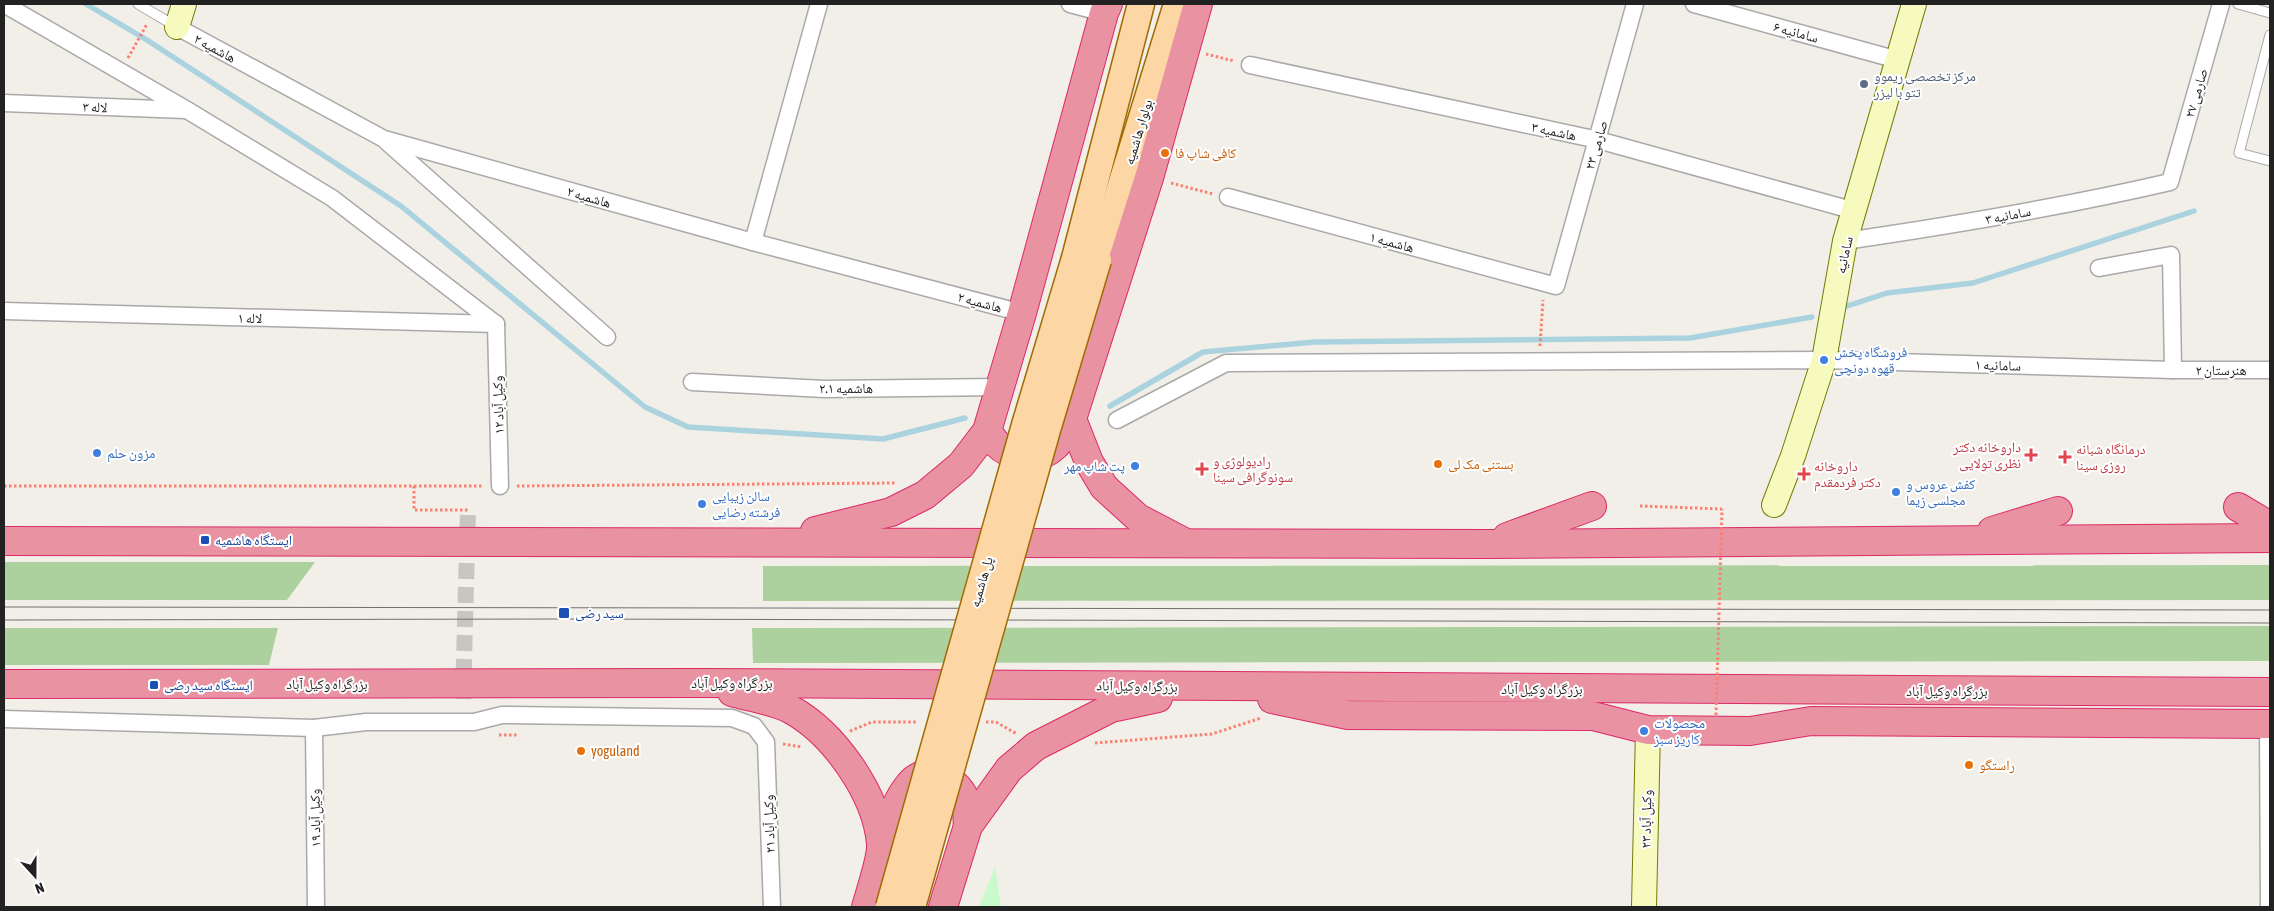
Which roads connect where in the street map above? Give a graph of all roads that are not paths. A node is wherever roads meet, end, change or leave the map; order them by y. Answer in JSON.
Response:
{"nodes":[{"id":1,"x":4,"y":4,"type":"edge"},
{"id":2,"x":138,"y":4,"type":"edge"},
{"id":3,"x":184,"y":4,"type":"edge"},
{"id":4,"x":818,"y":4,"type":"edge"},
{"id":5,"x":1070,"y":4,"type":"edge"},
{"id":6,"x":1141,"y":4,"type":"edge"},
{"id":7,"x":1177,"y":4,"type":"edge"},
{"id":8,"x":1198,"y":4,"type":"edge"},
{"id":9,"x":1635,"y":4,"type":"edge"},
{"id":10,"x":1694,"y":4,"type":"edge"},
{"id":11,"x":1914,"y":4,"type":"edge"},
{"id":12,"x":2221,"y":4,"type":"edge"},
{"id":13,"x":2238,"y":4,"type":"edge"},
{"id":14,"x":1106,"y":8,"type":"edge"},
{"id":15,"x":2270,"y":13,"type":"edge"},
{"id":16,"x":177,"y":27,"type":"junction"},
{"id":17,"x":2270,"y":35,"type":"edge"},
{"id":18,"x":1898,"y":60,"type":"junction"},
{"id":19,"x":1250,"y":65,"type":"road end"},
{"id":20,"x":4,"y":104,"type":"edge"},
{"id":21,"x":187,"y":110,"type":"junction"},
{"id":22,"x":384,"y":139,"type":"junction"},
{"id":23,"x":1598,"y":140,"type":"junction"},
{"id":24,"x":2270,"y":162,"type":"edge"},
{"id":25,"x":2170,"y":182,"type":"joint"},
{"id":26,"x":1228,"y":197,"type":"road end"},
{"id":27,"x":1855,"y":210,"type":"junction"},
{"id":28,"x":753,"y":242,"type":"junction"},
{"id":29,"x":1845,"y":242,"type":"junction"},
{"id":30,"x":1087,"y":259,"type":"junction"},
{"id":31,"x":2099,"y":268,"type":"dead end"},
{"id":32,"x":1550,"y":284,"type":"joint"},
{"id":33,"x":4,"y":311,"type":"edge"},
{"id":34,"x":1022,"y":313,"type":"junction"},
{"id":35,"x":496,"y":324,"type":"junction"},
{"id":36,"x":607,"y":337,"type":"dead end"},
{"id":37,"x":1824,"y":360,"type":"junction"},
{"id":38,"x":2173,"y":370,"type":"junction"},
{"id":39,"x":2270,"y":370,"type":"edge"},
{"id":40,"x":692,"y":382,"type":"dead end"},
{"id":41,"x":1001,"y":387,"type":"junction"},
{"id":42,"x":1072,"y":419,"type":"junction"},
{"id":43,"x":1117,"y":420,"type":"dead end"},
{"id":44,"x":987,"y":431,"type":"junction"},
{"id":45,"x":500,"y":486,"type":"dead end"},
{"id":46,"x":1774,"y":505,"type":"dead end"},
{"id":47,"x":1592,"y":506,"type":"dead end"},
{"id":48,"x":2238,"y":507,"type":"dead end"},
{"id":49,"x":2058,"y":510,"type":"dead end"},
{"id":50,"x":2270,"y":526,"type":"edge"},
{"id":51,"x":2270,"y":538,"type":"edge"},
{"id":52,"x":1965,"y":540,"type":"junction"},
{"id":53,"x":4,"y":541,"type":"edge"},
{"id":54,"x":773,"y":541,"type":"junction"},
{"id":55,"x":1186,"y":543,"type":"junction"},
{"id":56,"x":1488,"y":544,"type":"junction"},
{"id":57,"x":699,"y":683,"type":"junction"},
{"id":58,"x":4,"y":684,"type":"edge"},
{"id":59,"x":1210,"y":687,"type":"junction"},
{"id":60,"x":2270,"y":692,"type":"edge"},
{"id":61,"x":4,"y":719,"type":"edge"},
{"id":62,"x":2269,"y":724,"type":"edge"},
{"id":63,"x":314,"y":728,"type":"junction"},
{"id":64,"x":1648,"y":730,"type":"junction"},
{"id":65,"x":968,"y":826,"type":"junction"},
{"id":66,"x":881,"y":846,"type":"junction"},
{"id":67,"x":316,"y":907,"type":"edge"},
{"id":68,"x":772,"y":907,"type":"edge"},
{"id":69,"x":866,"y":907,"type":"edge"},
{"id":70,"x":889,"y":907,"type":"edge"},
{"id":71,"x":912,"y":907,"type":"edge"},
{"id":72,"x":943,"y":907,"type":"edge"},
{"id":73,"x":1644,"y":907,"type":"edge"},
{"id":74,"x":2269,"y":907,"type":"edge"}],
"edges":[{"from":1,"to":21,"type":"street"},
{"from":2,"to":16,"type":"lane"},
{"from":3,"to":16,"type":"street"},
{"from":4,"to":28,"type":"street"},
{"from":5,"to":14,"type":"street"},
{"from":6,"to":30,"type":"main road","name":"بولوار هاشمیه"},
{"from":7,"to":30,"type":"main road","name":"بولوار هاشمیه"},
{"from":8,"to":42,"type":"highway"},
{"from":9,"to":23,"type":"street","name":"صارمی ۲۳"},
{"from":10,"to":18,"type":"street","name":"سامانیه ۶"},
{"from":11,"to":18,"type":"street","name":"سامانیه"},
{"from":12,"to":25,"type":"street","name":"صارمی ۲۷"},
{"from":13,"to":15,"type":"lane"},
{"from":14,"to":34,"type":"highway"},
{"from":16,"to":22,"type":"street","name":"هاشمیه ۲"},
{"from":17,"to":24,"type":"lane"},
{"from":18,"to":27,"type":"street","name":"سامانیه"},
{"from":19,"to":23,"type":"street","name":"هاشمیه ۳"},
{"from":20,"to":21,"type":"street","name":"لاله ۳"},
{"from":21,"to":35,"type":"street"},
{"from":22,"to":28,"type":"street","name":"هاشمیه ۲"},
{"from":22,"to":36,"type":"street"},
{"from":23,"to":27,"type":"street","name":"هاشمیه ۳"},
{"from":23,"to":32,"type":"street","name":"صارمی ۲۳"},
{"from":25,"to":29,"type":"street","name":"سامانیه ۳"},
{"from":26,"to":32,"type":"street","name":"هاشمیه ۱"},
{"from":27,"to":29,"type":"street","name":"سامانیه"},
{"from":28,"to":34,"type":"street","name":"هاشمیه ۲"},
{"from":29,"to":37,"type":"street","name":"سامانیه"},
{"from":30,"to":70,"type":"main road","name":"پل هاشمیه","bridge":true},
{"from":30,"to":71,"type":"main road","name":"پل هاشمیه","bridge":true},
{"from":31,"to":38,"type":"street"},
{"from":33,"to":35,"type":"street","name":"لاله ۱"},
{"from":34,"to":41,"type":"highway"},
{"from":35,"to":45,"type":"street","name":"۱۲ وکیل آباد"},
{"from":37,"to":38,"type":"street","name":"سامانیه ۱"},
{"from":37,"to":43,"type":"street","name":"سامانیه ۱"},
{"from":37,"to":46,"type":"street","name":"سامانیه"},
{"from":38,"to":39,"type":"street","name":"هنرستان ۲"},
{"from":40,"to":41,"type":"street","name":"هاشمیه ۲.۱"},
{"from":41,"to":44,"type":"highway"},
{"from":42,"to":44,"type":"highway"},
{"from":42,"to":55,"type":"highway"},
{"from":44,"to":54,"type":"highway"},
{"from":47,"to":56,"type":"highway"},
{"from":48,"to":50,"type":"highway"},
{"from":49,"to":52,"type":"highway"},
{"from":51,"to":52,"type":"highway"},
{"from":52,"to":56,"type":"highway"},
{"from":53,"to":54,"type":"highway"},
{"from":54,"to":55,"type":"highway"},
{"from":55,"to":56,"type":"highway"},
{"from":57,"to":58,"type":"highway","name":"بزرگراه وکیل آباد"},
{"from":57,"to":59,"type":"highway","name":"بزرگراه وکیل آباد"},
{"from":57,"to":66,"type":"highway"},
{"from":59,"to":60,"type":"highway","name":"بزرگراه وکیل آباد"},
{"from":59,"to":64,"type":"highway"},
{"from":59,"to":65,"type":"highway"},
{"from":61,"to":63,"type":"street"},
{"from":62,"to":64,"type":"highway"},
{"from":62,"to":74,"type":"street"},
{"from":63,"to":67,"type":"street","name":"۱۹ وکیل آباد"},
{"from":63,"to":68,"type":"street","name":"۲۱ وکیل آباد"},
{"from":64,"to":73,"type":"street","name":"۲۳ وکیل آباد"},
{"from":65,"to":66,"type":"highway"},
{"from":65,"to":72,"type":"highway"},
{"from":66,"to":69,"type":"highway"}]}
